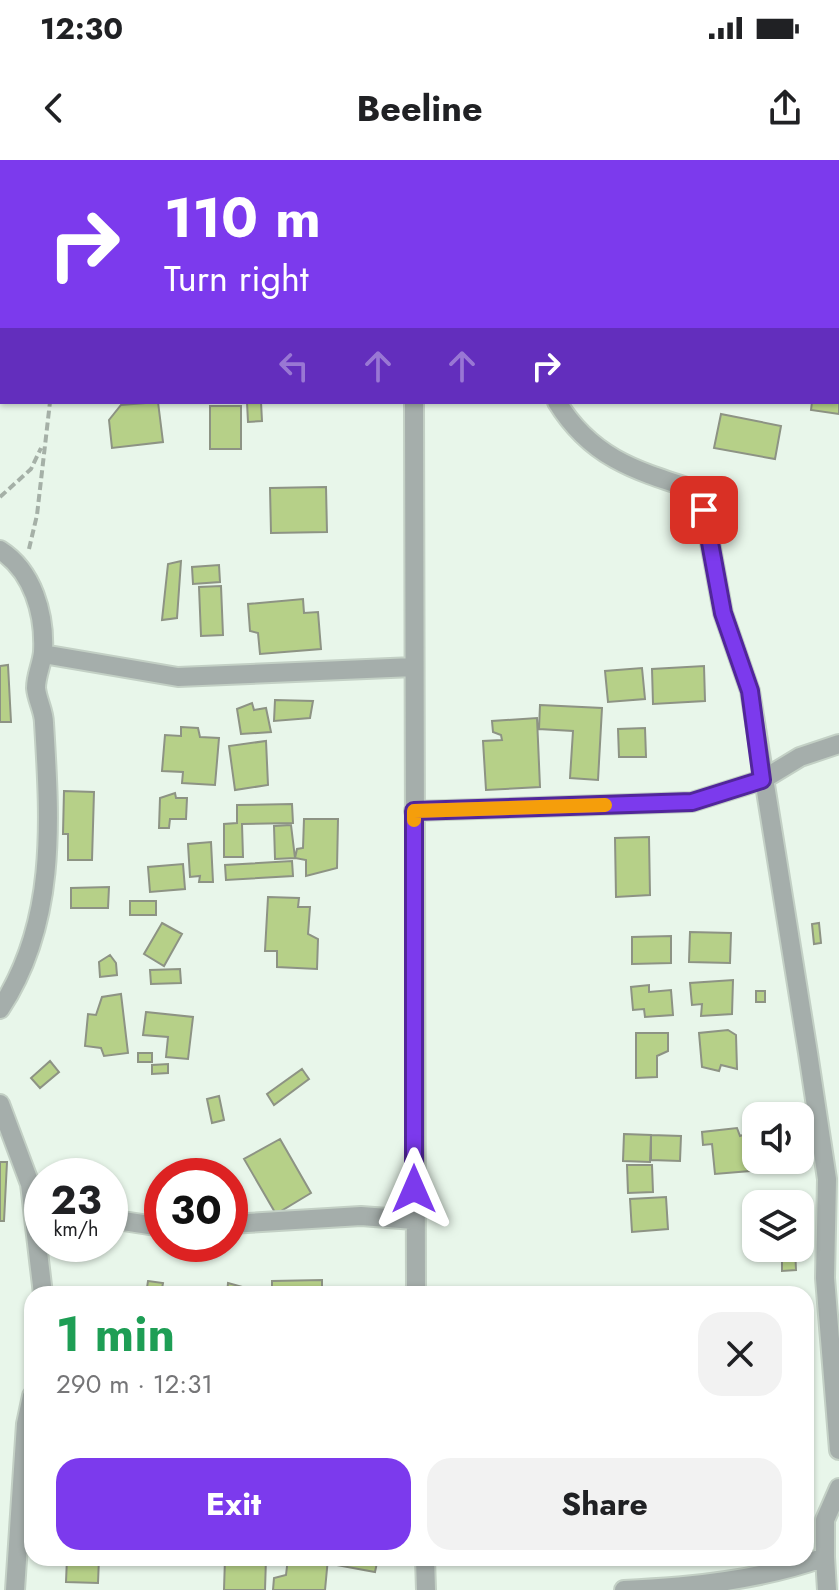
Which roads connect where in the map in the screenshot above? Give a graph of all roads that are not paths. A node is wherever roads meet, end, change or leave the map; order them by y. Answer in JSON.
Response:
{"nodes":[{"id":1,"x":414,"y":404,"type":"edge"},
{"id":2,"x":558,"y":404,"type":"edge"},
{"id":3,"x":0,"y":550,"type":"edge"},
{"id":4,"x":43,"y":654,"type":"junction"},
{"id":5,"x":414,"y":667,"type":"junction"},
{"id":6,"x":839,"y":744,"type":"edge"},
{"id":7,"x":762,"y":780,"type":"junction"},
{"id":8,"x":414,"y":811,"type":"junction"},
{"id":9,"x":0,"y":1009,"type":"edge"},
{"id":10,"x":0,"y":1104,"type":"edge"},
{"id":11,"x":24,"y":1159,"type":"edge"},
{"id":12,"x":414,"y":1220,"type":"junction"},
{"id":13,"x":248,"y":1223,"type":"edge"},
{"id":14,"x":41,"y":1262,"type":"edge"},
{"id":15,"x":42,"y":1286,"type":"edge"},
{"id":16,"x":416,"y":1286,"type":"edge"},
{"id":17,"x":838,"y":1390,"type":"edge"},
{"id":18,"x":839,"y":1450,"type":"edge"},
{"id":19,"x":24,"y":1454,"type":"edge"},
{"id":20,"x":839,"y":1488,"type":"edge"},
{"id":21,"x":825,"y":1557,"type":"junction"},
{"id":22,"x":814,"y":1560,"type":"edge"},
{"id":23,"x":425,"y":1566,"type":"edge"},
{"id":24,"x":796,"y":1566,"type":"edge"},
{"id":25,"x":15,"y":1590,"type":"edge"},
{"id":26,"x":426,"y":1590,"type":"edge"},
{"id":27,"x":624,"y":1590,"type":"edge"},
{"id":28,"x":827,"y":1590,"type":"edge"}],
"edges":[{"from":1,"to":5,"type":"street"},
{"from":2,"to":7,"type":"street"},
{"from":3,"to":4,"type":"street"},
{"from":4,"to":5,"type":"street"},
{"from":4,"to":9,"type":"street"},
{"from":5,"to":8,"type":"street"},
{"from":6,"to":7,"type":"street"},
{"from":7,"to":8,"type":"street"},
{"from":7,"to":17,"type":"street"},
{"from":8,"to":12,"type":"street"},
{"from":10,"to":11,"type":"street"},
{"from":12,"to":13,"type":"street"},
{"from":12,"to":16,"type":"street"},
{"from":14,"to":15,"type":"street"},
{"from":17,"to":18,"type":"street"},
{"from":19,"to":25,"type":"street"},
{"from":20,"to":21,"type":"street"},
{"from":21,"to":22,"type":"street"},
{"from":21,"to":28,"type":"street"},
{"from":23,"to":26,"type":"street"},
{"from":24,"to":27,"type":"street"}]}
